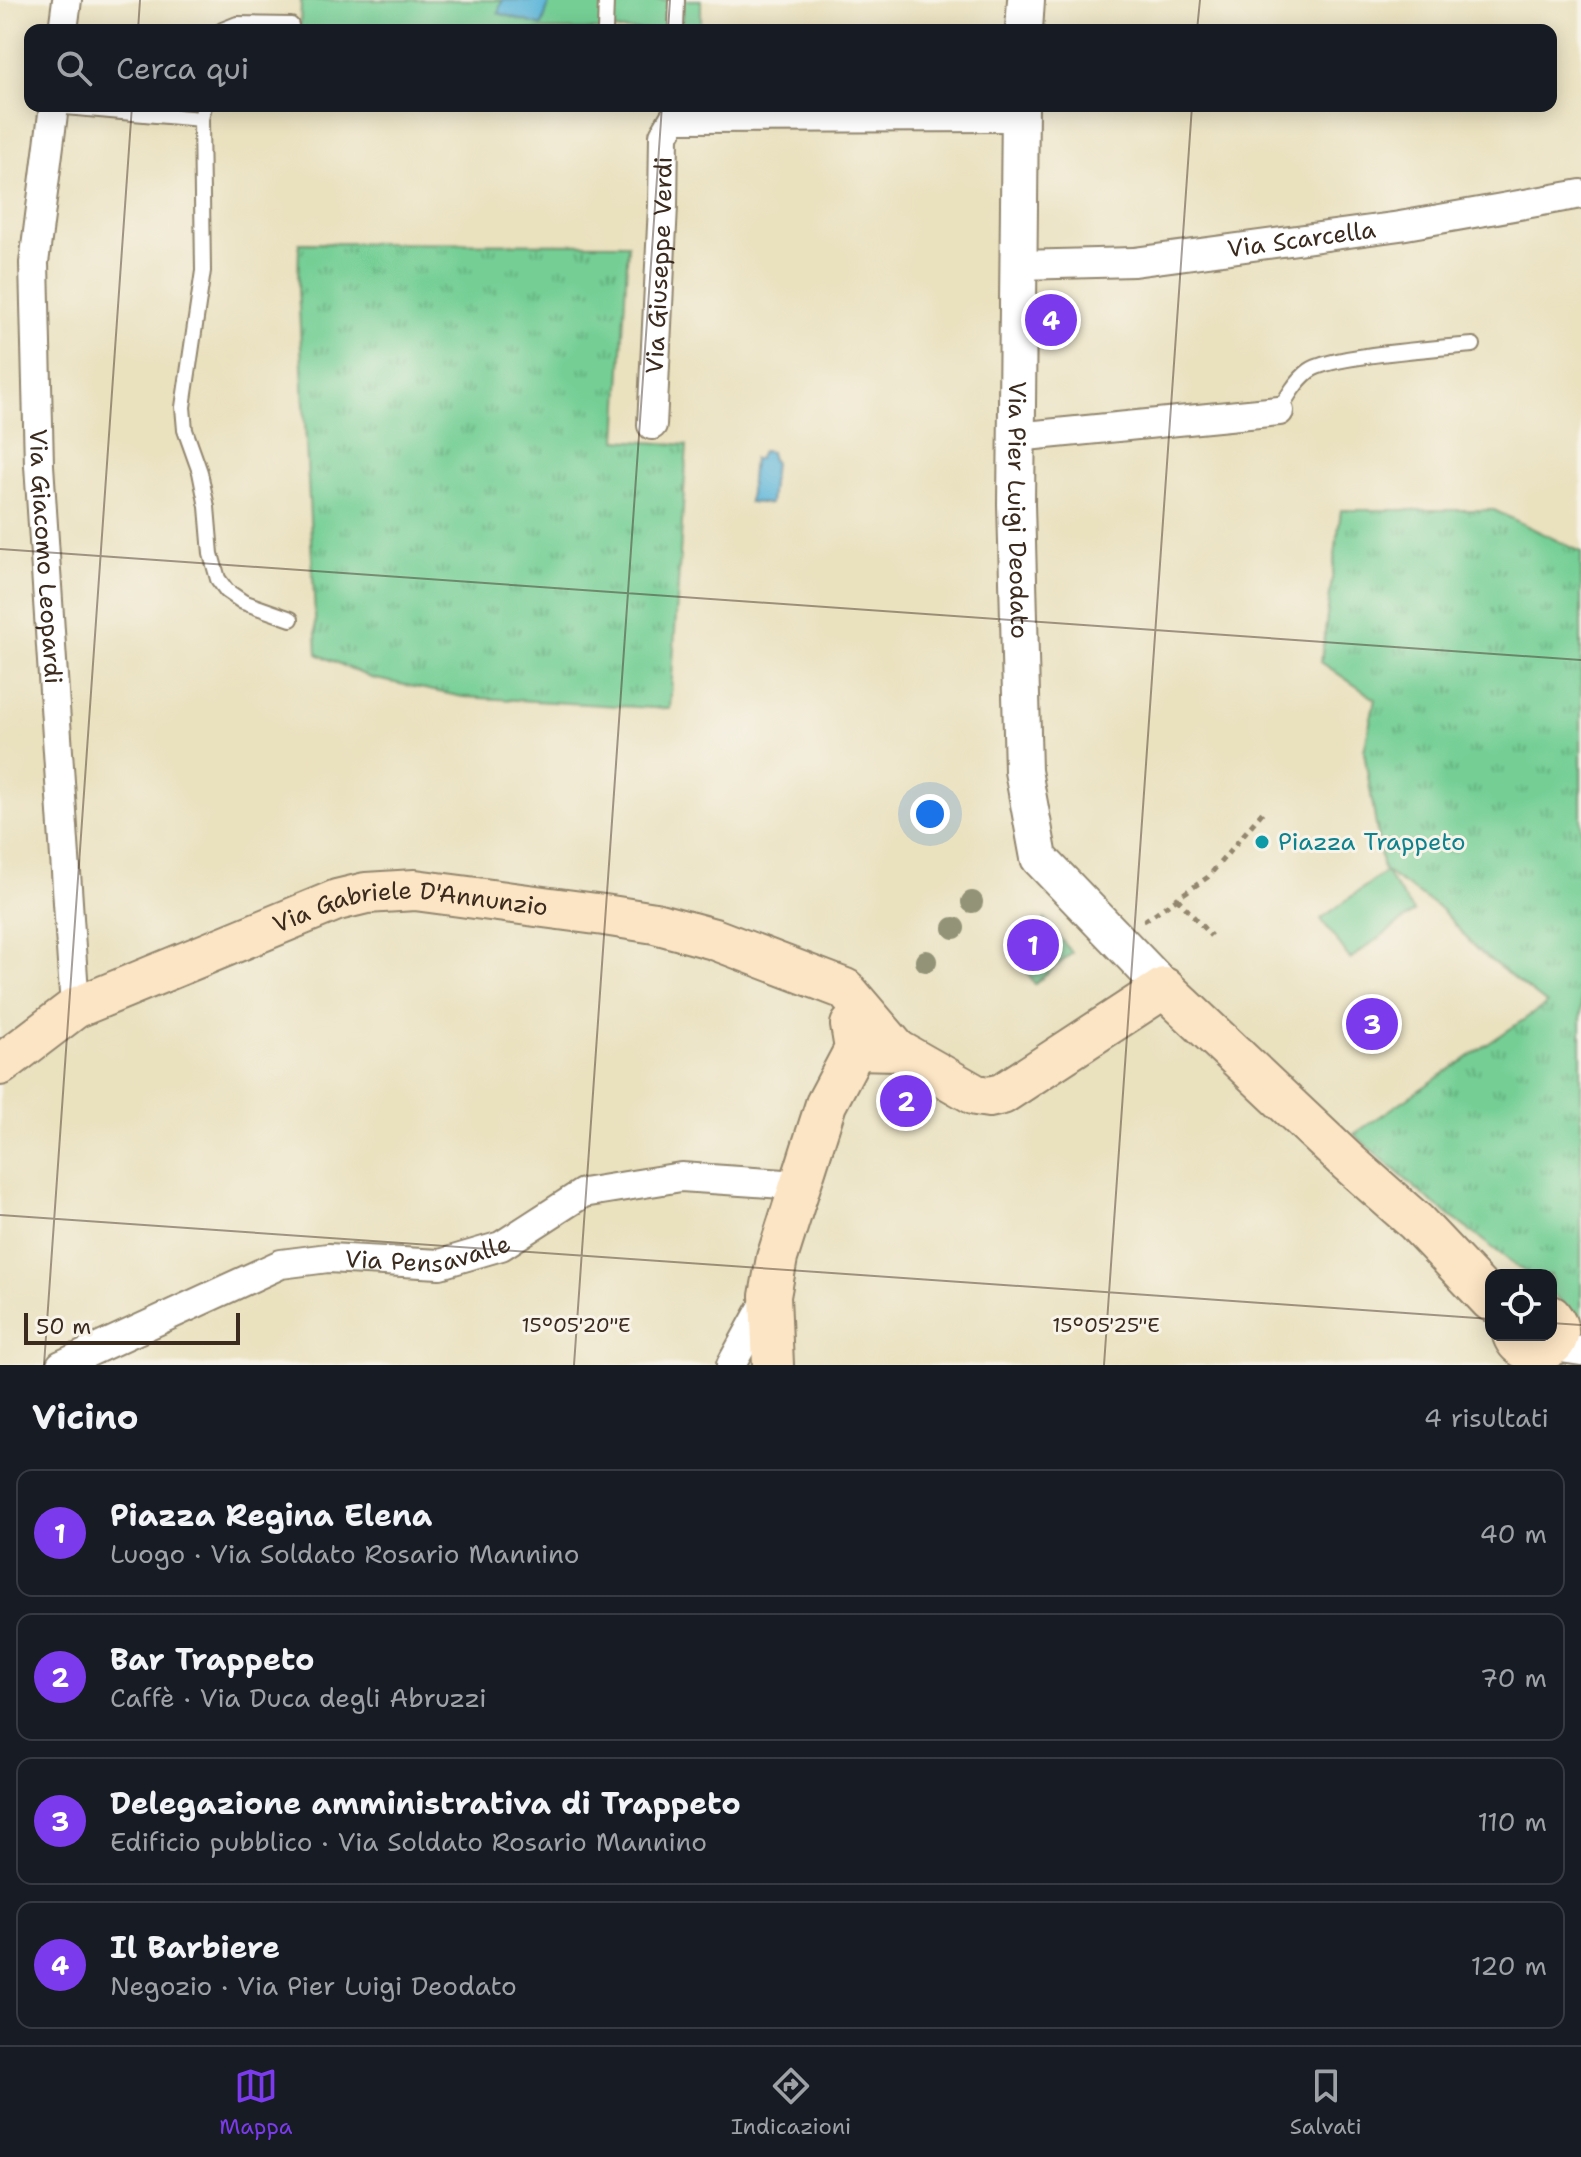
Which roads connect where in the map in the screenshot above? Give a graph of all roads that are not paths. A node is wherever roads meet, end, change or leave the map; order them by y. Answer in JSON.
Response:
{"nodes":[{"id":1,"x":67,"y":0,"type":"edge"},
{"id":2,"x":606,"y":0,"type":"edge"},
{"id":3,"x":677,"y":0,"type":"edge"},
{"id":4,"x":1026,"y":0,"type":"edge"},
{"id":5,"x":64,"y":24,"type":"edge"},
{"id":6,"x":605,"y":24,"type":"edge"},
{"id":7,"x":676,"y":24,"type":"edge"},
{"id":8,"x":1024,"y":24,"type":"edge"},
{"id":9,"x":53,"y":112,"type":"edge"},
{"id":10,"x":181,"y":112,"type":"edge"},
{"id":11,"x":674,"y":112,"type":"edge"},
{"id":12,"x":1020,"y":112,"type":"edge"},
{"id":13,"x":202,"y":113,"type":"edge"},
{"id":14,"x":1581,"y":194,"type":"edge"},
{"id":15,"x":1019,"y":265,"type":"junction"},
{"id":16,"x":1473,"y":345,"type":"dead end"},
{"id":17,"x":1279,"y":411,"type":"joint"},
{"id":18,"x":652,"y":425,"type":"dead end"},
{"id":19,"x":1016,"y":437,"type":"junction"},
{"id":20,"x":291,"y":619,"type":"dead end"},
{"id":21,"x":845,"y":989,"type":"junction"},
{"id":22,"x":1173,"y":997,"type":"junction"},
{"id":23,"x":75,"y":1008,"type":"junction"},
{"id":24,"x":855,"y":1049,"type":"junction"},
{"id":25,"x":897,"y":1050,"type":"junction"},
{"id":26,"x":0,"y":1065,"type":"edge"},
{"id":27,"x":799,"y":1185,"type":"junction"},
{"id":28,"x":1416,"y":1222,"type":"junction"},
{"id":29,"x":1485,"y":1269,"type":"edge"},
{"id":30,"x":1485,"y":1295,"type":"edge"},
{"id":31,"x":770,"y":1296,"type":"junction"},
{"id":32,"x":61,"y":1365,"type":"edge"},
{"id":33,"x":731,"y":1365,"type":"edge"},
{"id":34,"x":773,"y":1365,"type":"edge"}],
"edges":[{"from":1,"to":5,"type":"street"},
{"from":2,"to":6,"type":"lane"},
{"from":3,"to":7,"type":"lane"},
{"from":4,"to":8,"type":"street"},
{"from":9,"to":23,"type":"street","name":"Via Giacomo Leopardi"},
{"from":10,"to":13,"type":"lane"},
{"from":11,"to":12,"type":"street","name":"Via Giuseppe Verdi"},
{"from":11,"to":18,"type":"street","name":"Via Giuseppe Verdi"},
{"from":12,"to":15,"type":"street","name":"Via Pier Luigi Deodato"},
{"from":13,"to":20,"type":"lane"},
{"from":14,"to":15,"type":"street","name":"Via Scarcella"},
{"from":15,"to":19,"type":"street","name":"Via Pier Luigi Deodato"},
{"from":16,"to":17,"type":"lane"},
{"from":17,"to":19,"type":"street"},
{"from":19,"to":22,"type":"street","name":"Via Pier Luigi Deodato"},
{"from":21,"to":23,"type":"main road","name":"Via Gabriele D'Annunzio"},
{"from":21,"to":24,"type":"main road"},
{"from":21,"to":25,"type":"main road"},
{"from":22,"to":25,"type":"main road"},
{"from":22,"to":28,"type":"main road"},
{"from":23,"to":26,"type":"main road","name":"Via Gabriele D'Annunzio"},
{"from":24,"to":25,"type":"main road"},
{"from":24,"to":27,"type":"main road"},
{"from":27,"to":31,"type":"main road"},
{"from":27,"to":32,"type":"street","name":"Via Pensavalle"},
{"from":28,"to":29,"type":"main road"},
{"from":28,"to":30,"type":"main road"},
{"from":31,"to":33,"type":"street"},
{"from":31,"to":34,"type":"main road"}]}
